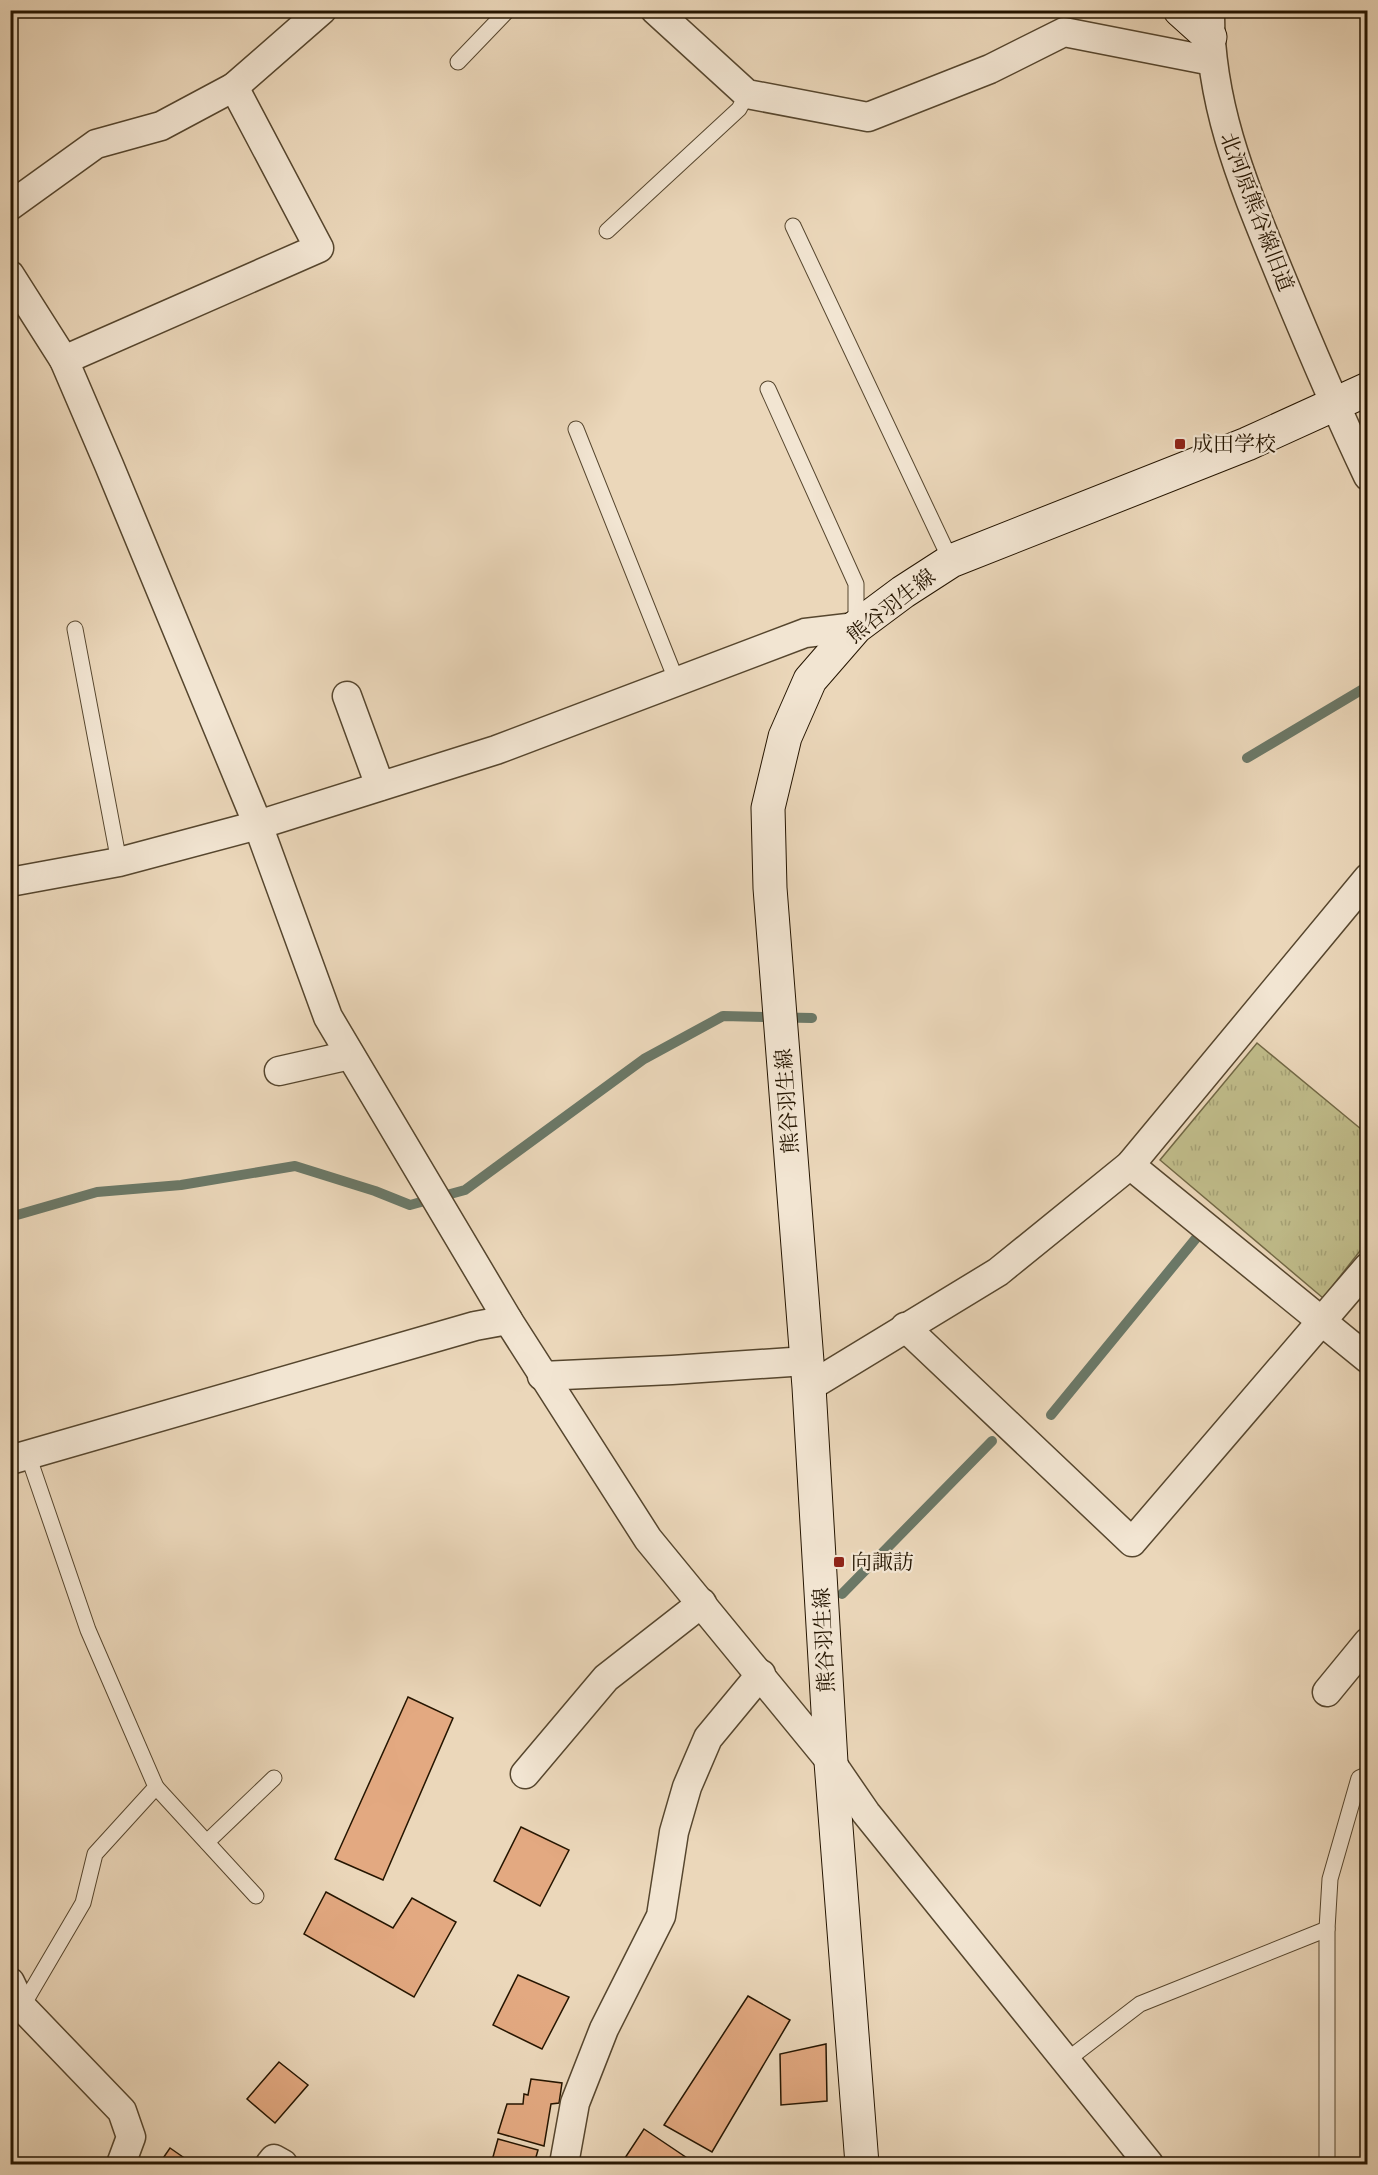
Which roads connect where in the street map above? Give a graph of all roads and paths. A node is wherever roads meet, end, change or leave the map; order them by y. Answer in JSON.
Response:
{"nodes":[{"id":1,"x":322,"y":10,"type":"edge"},
{"id":2,"x":508,"y":10,"type":"edge"},
{"id":3,"x":655,"y":10,"type":"edge"},
{"id":4,"x":1180,"y":10,"type":"edge"},
{"id":5,"x":1211,"y":36,"type":"edge"},
{"id":6,"x":458,"y":62,"type":"dead end"},
{"id":7,"x":234,"y":87,"type":"junction"},
{"id":8,"x":747,"y":94,"type":"junction"},
{"id":9,"x":10,"y":206,"type":"edge"},
{"id":10,"x":793,"y":226,"type":"dead end"},
{"id":11,"x":607,"y":231,"type":"dead end"},
{"id":12,"x":10,"y":275,"type":"edge"},
{"id":13,"x":63,"y":360,"type":"junction"},
{"id":14,"x":768,"y":389,"type":"dead end"},
{"id":15,"x":1368,"y":389,"type":"edge"},
{"id":16,"x":1335,"y":405,"type":"junction"},
{"id":17,"x":576,"y":429,"type":"dead end"},
{"id":18,"x":1368,"y":476,"type":"edge"},
{"id":19,"x":951,"y":561,"type":"junction"},
{"id":20,"x":856,"y":627,"type":"junction"},
{"id":21,"x":75,"y":630,"type":"dead end"},
{"id":22,"x":677,"y":682,"type":"junction"},
{"id":23,"x":347,"y":696,"type":"dead end"},
{"id":24,"x":380,"y":786,"type":"junction"},
{"id":25,"x":258,"y":825,"type":"junction"},
{"id":26,"x":119,"y":862,"type":"junction"},
{"id":27,"x":1368,"y":878,"type":"edge"},
{"id":28,"x":10,"y":882,"type":"edge"},
{"id":29,"x":350,"y":1055,"type":"junction"},
{"id":30,"x":279,"y":1071,"type":"dead end"},
{"id":31,"x":1131,"y":1165,"type":"junction"},
{"id":32,"x":1368,"y":1267,"type":"edge"},
{"id":33,"x":507,"y":1320,"type":"junction"},
{"id":34,"x":1322,"y":1322,"type":"junction"},
{"id":35,"x":905,"y":1327,"type":"junction"},
{"id":36,"x":1368,"y":1359,"type":"edge"},
{"id":37,"x":808,"y":1374,"type":"junction"},
{"id":38,"x":542,"y":1376,"type":"junction"},
{"id":39,"x":20,"y":1457,"type":"edge"},
{"id":40,"x":702,"y":1603,"type":"junction"},
{"id":41,"x":1368,"y":1642,"type":"edge"},
{"id":42,"x":761,"y":1674,"type":"junction"},
{"id":43,"x":1327,"y":1692,"type":"dead end"},
{"id":44,"x":831,"y":1762,"type":"junction"},
{"id":45,"x":525,"y":1774,"type":"dead end"},
{"id":46,"x":1368,"y":1774,"type":"edge"},
{"id":47,"x":274,"y":1778,"type":"dead end"},
{"id":48,"x":156,"y":1787,"type":"junction"},
{"id":49,"x":207,"y":1842,"type":"junction"},
{"id":50,"x":256,"y":1896,"type":"dead end"},
{"id":51,"x":1327,"y":1929,"type":"junction"},
{"id":52,"x":16,"y":1994,"type":"edge"},
{"id":53,"x":1067,"y":2060,"type":"junction"},
{"id":54,"x":121,"y":2164,"type":"edge"},
{"id":55,"x":270,"y":2164,"type":"edge"},
{"id":56,"x":283,"y":2164,"type":"edge"},
{"id":57,"x":564,"y":2164,"type":"edge"},
{"id":58,"x":862,"y":2164,"type":"edge"},
{"id":59,"x":1149,"y":2164,"type":"edge"},
{"id":60,"x":1327,"y":2164,"type":"edge"}],
"edges":[{"from":1,"to":7,"type":"street"},
{"from":2,"to":6,"type":"lane"},
{"from":3,"to":8,"type":"street"},
{"from":4,"to":5,"type":"main road"},
{"from":5,"to":8,"type":"street"},
{"from":5,"to":16,"type":"street","name":"北河原熊谷線旧道"},
{"from":7,"to":9,"type":"street"},
{"from":7,"to":13,"type":"street"},
{"from":8,"to":11,"type":"lane"},
{"from":10,"to":19,"type":"lane"},
{"from":12,"to":13,"type":"street"},
{"from":13,"to":25,"type":"street"},
{"from":14,"to":20,"type":"lane"},
{"from":15,"to":16,"type":"main road","name":"熊谷羽生線"},
{"from":16,"to":18,"type":"street","name":"北河原熊谷線旧道"},
{"from":16,"to":19,"type":"main road","name":"熊谷羽生線"},
{"from":17,"to":22,"type":"lane"},
{"from":19,"to":20,"type":"main road","name":"熊谷羽生線"},
{"from":20,"to":22,"type":"street"},
{"from":20,"to":37,"type":"main road","name":"熊谷羽生線"},
{"from":21,"to":26,"type":"lane"},
{"from":22,"to":24,"type":"street"},
{"from":23,"to":24,"type":"street"},
{"from":24,"to":25,"type":"street"},
{"from":25,"to":26,"type":"street"},
{"from":25,"to":29,"type":"street"},
{"from":26,"to":28,"type":"street"},
{"from":27,"to":31,"type":"street"},
{"from":29,"to":30,"type":"street"},
{"from":29,"to":33,"type":"street"},
{"from":31,"to":34,"type":"street"},
{"from":31,"to":35,"type":"street"},
{"from":32,"to":34,"type":"street"},
{"from":33,"to":38,"type":"street"},
{"from":33,"to":39,"type":"street"},
{"from":34,"to":35,"type":"street"},
{"from":34,"to":36,"type":"street"},
{"from":35,"to":37,"type":"street"},
{"from":37,"to":38,"type":"street"},
{"from":37,"to":44,"type":"main road","name":"熊谷羽生線"},
{"from":38,"to":40,"type":"street"},
{"from":39,"to":48,"type":"lane"},
{"from":40,"to":42,"type":"street"},
{"from":40,"to":45,"type":"street"},
{"from":41,"to":43,"type":"street"},
{"from":42,"to":44,"type":"street"},
{"from":42,"to":57,"type":"street"},
{"from":44,"to":53,"type":"street"},
{"from":44,"to":58,"type":"main road","name":"熊谷羽生線"},
{"from":46,"to":51,"type":"lane"},
{"from":47,"to":49,"type":"lane"},
{"from":48,"to":49,"type":"lane"},
{"from":48,"to":52,"type":"lane"},
{"from":49,"to":50,"type":"lane"},
{"from":51,"to":53,"type":"lane"},
{"from":51,"to":60,"type":"lane"},
{"from":52,"to":54,"type":"street"},
{"from":53,"to":59,"type":"street"},
{"from":55,"to":56,"type":"street"}]}
